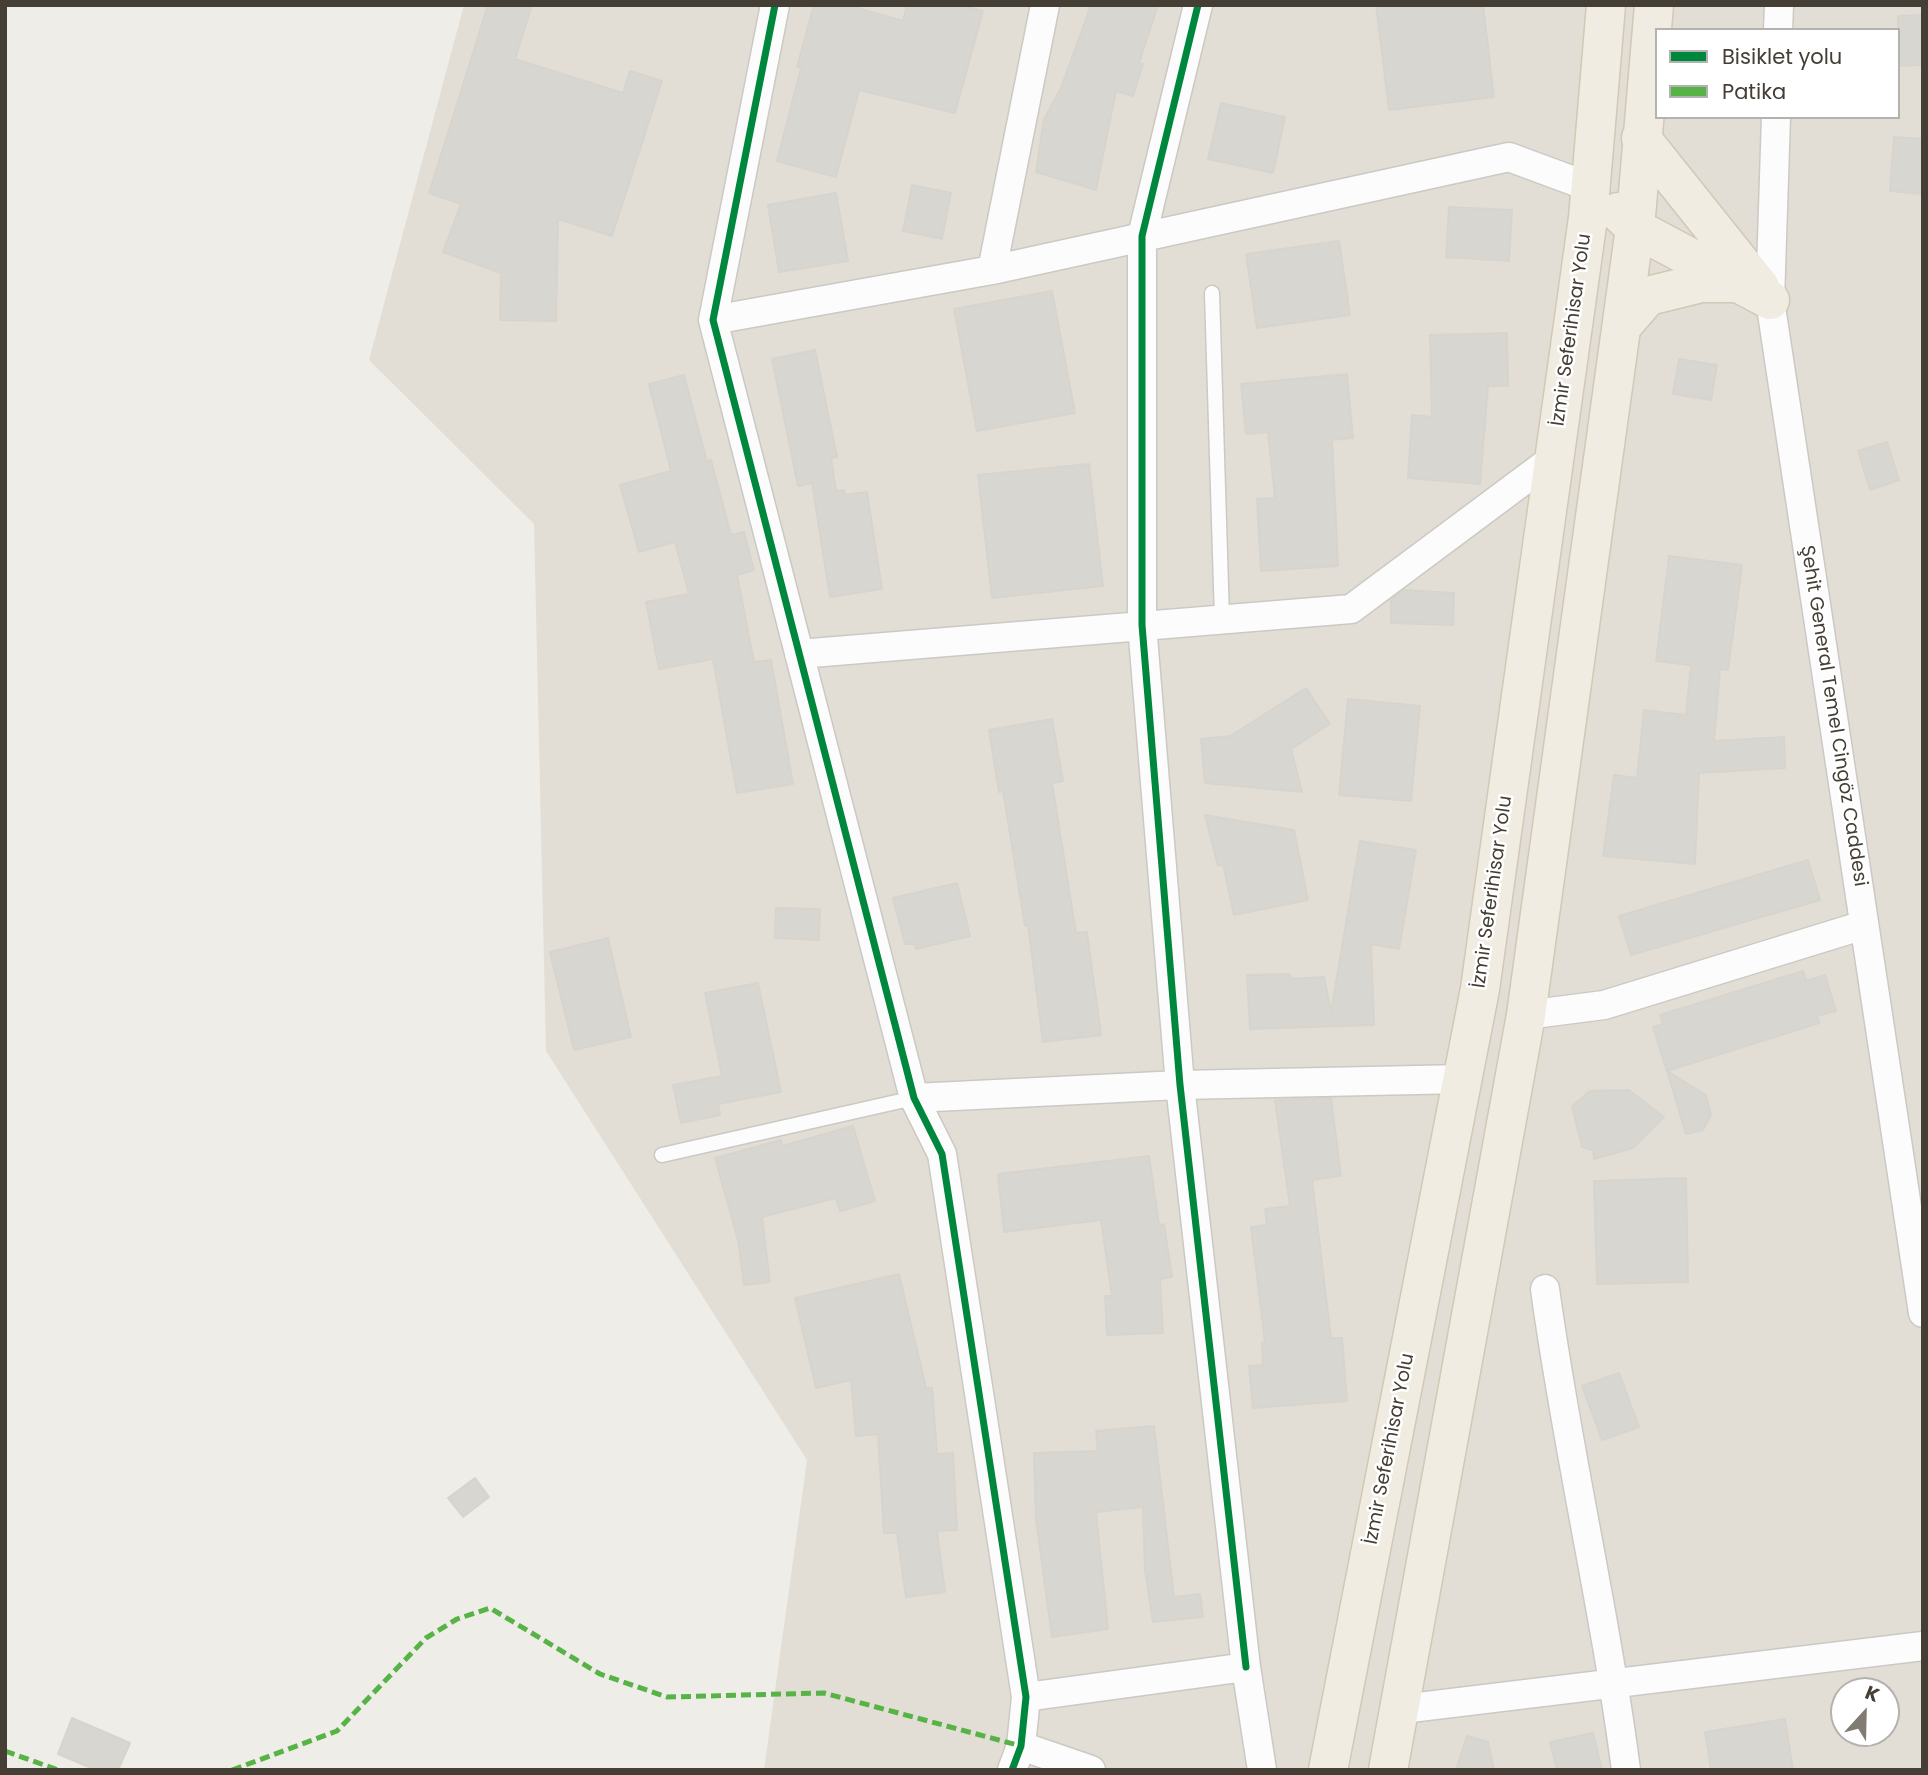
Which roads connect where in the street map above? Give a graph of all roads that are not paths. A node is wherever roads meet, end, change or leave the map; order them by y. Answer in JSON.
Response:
{"nodes":[{"id":1,"x":775,"y":5,"type":"edge"},
{"id":2,"x":1045,"y":5,"type":"edge"},
{"id":3,"x":1198,"y":5,"type":"edge"},
{"id":4,"x":1606,"y":5,"type":"edge"},
{"id":5,"x":1654,"y":5,"type":"edge"},
{"id":6,"x":1779,"y":5,"type":"edge"},
{"id":7,"x":1779,"y":28,"type":"edge"},
{"id":8,"x":1776,"y":119,"type":"edge"},
{"id":9,"x":1641,"y":138,"type":"junction"},
{"id":10,"x":1590,"y":187,"type":"junction"},
{"id":11,"x":1635,"y":228,"type":"junction"},
{"id":12,"x":1142,"y":236,"type":"junction"},
{"id":13,"x":992,"y":270,"type":"junction"},
{"id":14,"x":1754,"y":292,"type":"junction"},
{"id":15,"x":1212,"y":293,"type":"dead end"},
{"id":16,"x":713,"y":320,"type":"junction"},
{"id":17,"x":1622,"y":326,"type":"junction"},
{"id":18,"x":1555,"y":457,"type":"junction"},
{"id":19,"x":1222,"y":619,"type":"junction"},
{"id":20,"x":1142,"y":625,"type":"junction"},
{"id":21,"x":799,"y":654,"type":"junction"},
{"id":22,"x":1864,"y":925,"type":"junction"},
{"id":23,"x":1526,"y":1015,"type":"junction"},
{"id":24,"x":1464,"y":1079,"type":"junction"},
{"id":25,"x":1180,"y":1085,"type":"junction"},
{"id":26,"x":914,"y":1098,"type":"junction"},
{"id":27,"x":662,"y":1155,"type":"dead end"},
{"id":28,"x":1545,"y":1289,"type":"dead end"},
{"id":29,"x":1923,"y":1313,"type":"edge"},
{"id":30,"x":1923,"y":1646,"type":"edge"},
{"id":31,"x":1246,"y":1667,"type":"junction"},
{"id":32,"x":1615,"y":1684,"type":"junction"},
{"id":33,"x":1026,"y":1697,"type":"junction"},
{"id":34,"x":1402,"y":1709,"type":"junction"},
{"id":35,"x":1016,"y":1758,"type":"edge"},
{"id":36,"x":1091,"y":1770,"type":"edge"},
{"id":37,"x":1262,"y":1770,"type":"edge"},
{"id":38,"x":1328,"y":1770,"type":"edge"},
{"id":39,"x":1388,"y":1770,"type":"edge"},
{"id":40,"x":1626,"y":1770,"type":"edge"}],
"edges":[{"from":1,"to":16,"type":"street"},
{"from":2,"to":13,"type":"street"},
{"from":3,"to":12,"type":"street"},
{"from":4,"to":10,"type":"main road","name":"İzmir Seferihisar Yolu"},
{"from":5,"to":9,"type":"main road"},
{"from":6,"to":7,"type":"street"},
{"from":8,"to":14,"type":"street","name":"Şehit General Temel Cingöz Caddesi"},
{"from":9,"to":11,"type":"main road"},
{"from":9,"to":14,"type":"main road"},
{"from":10,"to":11,"type":"main road"},
{"from":10,"to":12,"type":"street"},
{"from":10,"to":18,"type":"main road","name":"İzmir Seferihisar Yolu"},
{"from":11,"to":14,"type":"main road"},
{"from":11,"to":17,"type":"main road"},
{"from":12,"to":13,"type":"street"},
{"from":12,"to":20,"type":"street"},
{"from":13,"to":16,"type":"street"},
{"from":14,"to":17,"type":"main road"},
{"from":14,"to":22,"type":"street","name":"Şehit General Temel Cingöz Caddesi"},
{"from":15,"to":19,"type":"lane"},
{"from":16,"to":21,"type":"street"},
{"from":17,"to":23,"type":"main road"},
{"from":18,"to":19,"type":"street"},
{"from":18,"to":24,"type":"main road","name":"İzmir Seferihisar Yolu"},
{"from":19,"to":20,"type":"street"},
{"from":20,"to":21,"type":"street"},
{"from":20,"to":25,"type":"street"},
{"from":21,"to":26,"type":"street"},
{"from":22,"to":23,"type":"street"},
{"from":22,"to":29,"type":"street","name":"Şehit General Temel Cingöz Caddesi"},
{"from":23,"to":34,"type":"main road"},
{"from":24,"to":25,"type":"street"},
{"from":24,"to":38,"type":"main road","name":"İzmir Seferihisar Yolu"},
{"from":25,"to":26,"type":"street"},
{"from":25,"to":31,"type":"street"},
{"from":26,"to":27,"type":"lane"},
{"from":26,"to":33,"type":"street"},
{"from":28,"to":32,"type":"street"},
{"from":30,"to":32,"type":"street"},
{"from":31,"to":33,"type":"street"},
{"from":31,"to":37,"type":"street"},
{"from":32,"to":34,"type":"street"},
{"from":32,"to":40,"type":"street"},
{"from":33,"to":35,"type":"street"},
{"from":34,"to":39,"type":"main road"},
{"from":35,"to":36,"type":"street"}]}
